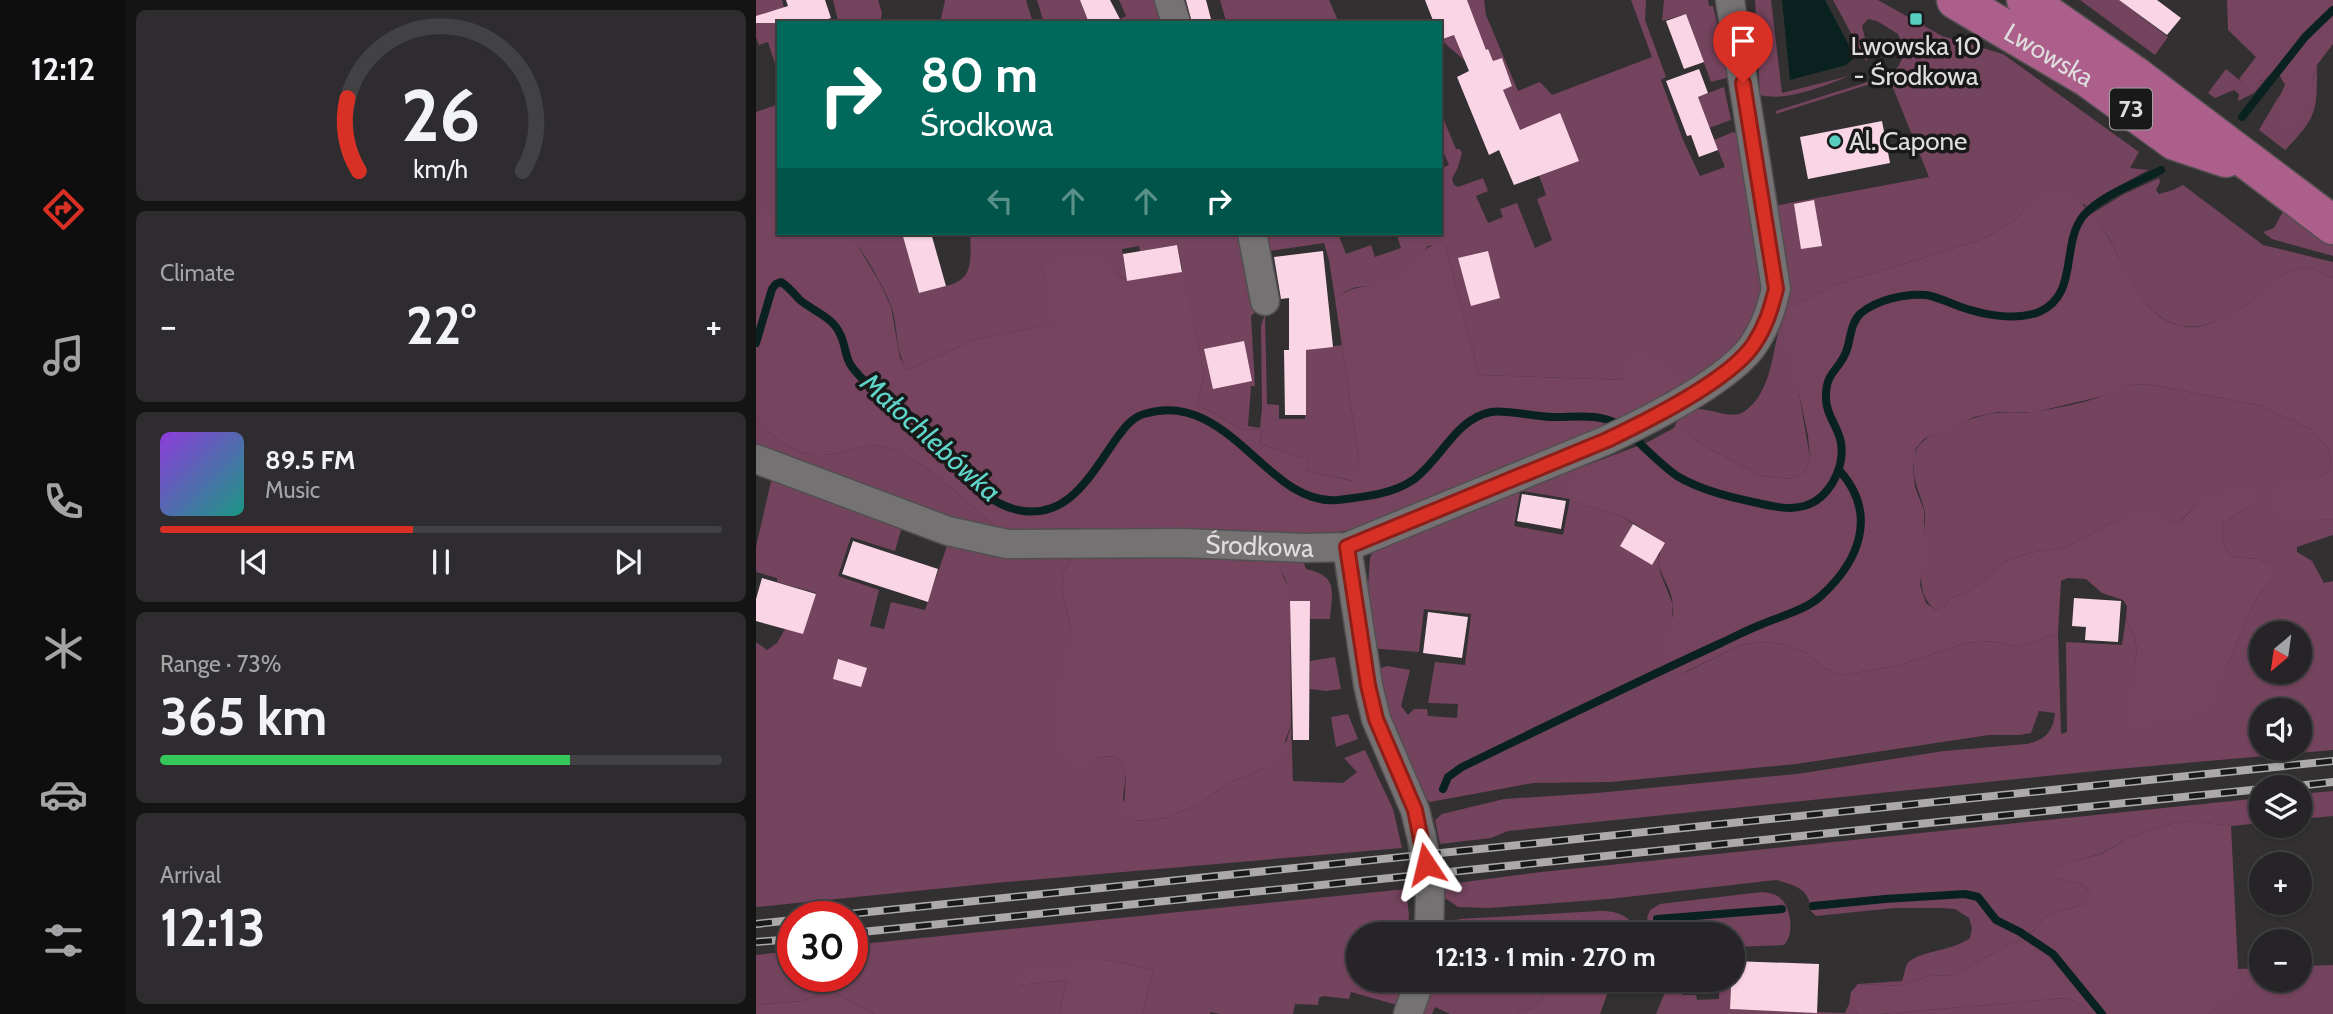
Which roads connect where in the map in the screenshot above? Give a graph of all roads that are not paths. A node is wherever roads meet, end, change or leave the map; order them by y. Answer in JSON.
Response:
{"nodes":[{"id":1,"x":1169,"y":0,"type":"edge"},
{"id":2,"x":1730,"y":0,"type":"edge"},
{"id":3,"x":1956,"y":0,"type":"edge"},
{"id":4,"x":2026,"y":0,"type":"edge"},
{"id":5,"x":1175,"y":21,"type":"edge"},
{"id":6,"x":2254,"y":167,"type":"junction"},
{"id":7,"x":2333,"y":225,"type":"edge"},
{"id":8,"x":1252,"y":235,"type":"edge"},
{"id":9,"x":1265,"y":301,"type":"dead end"},
{"id":10,"x":756,"y":458,"type":"edge"},
{"id":11,"x":1347,"y":547,"type":"junction"},
{"id":12,"x":1429,"y":922,"type":"edge"},
{"id":13,"x":1416,"y":992,"type":"edge"},
{"id":14,"x":1408,"y":1014,"type":"edge"}],
"edges":[{"from":1,"to":5,"type":"street"},
{"from":2,"to":11,"type":"street","name":"Środkowa"},
{"from":3,"to":6,"type":"main road","name":"Lwowska","number":"73"},
{"from":4,"to":6,"type":"main road","name":"Lwowska","number":"73"},
{"from":6,"to":7,"type":"main road","name":"Lwowska","number":"73"},
{"from":8,"to":9,"type":"street"},
{"from":10,"to":11,"type":"street","name":"Środkowa"},
{"from":11,"to":12,"type":"street"},
{"from":13,"to":14,"type":"street"}]}
